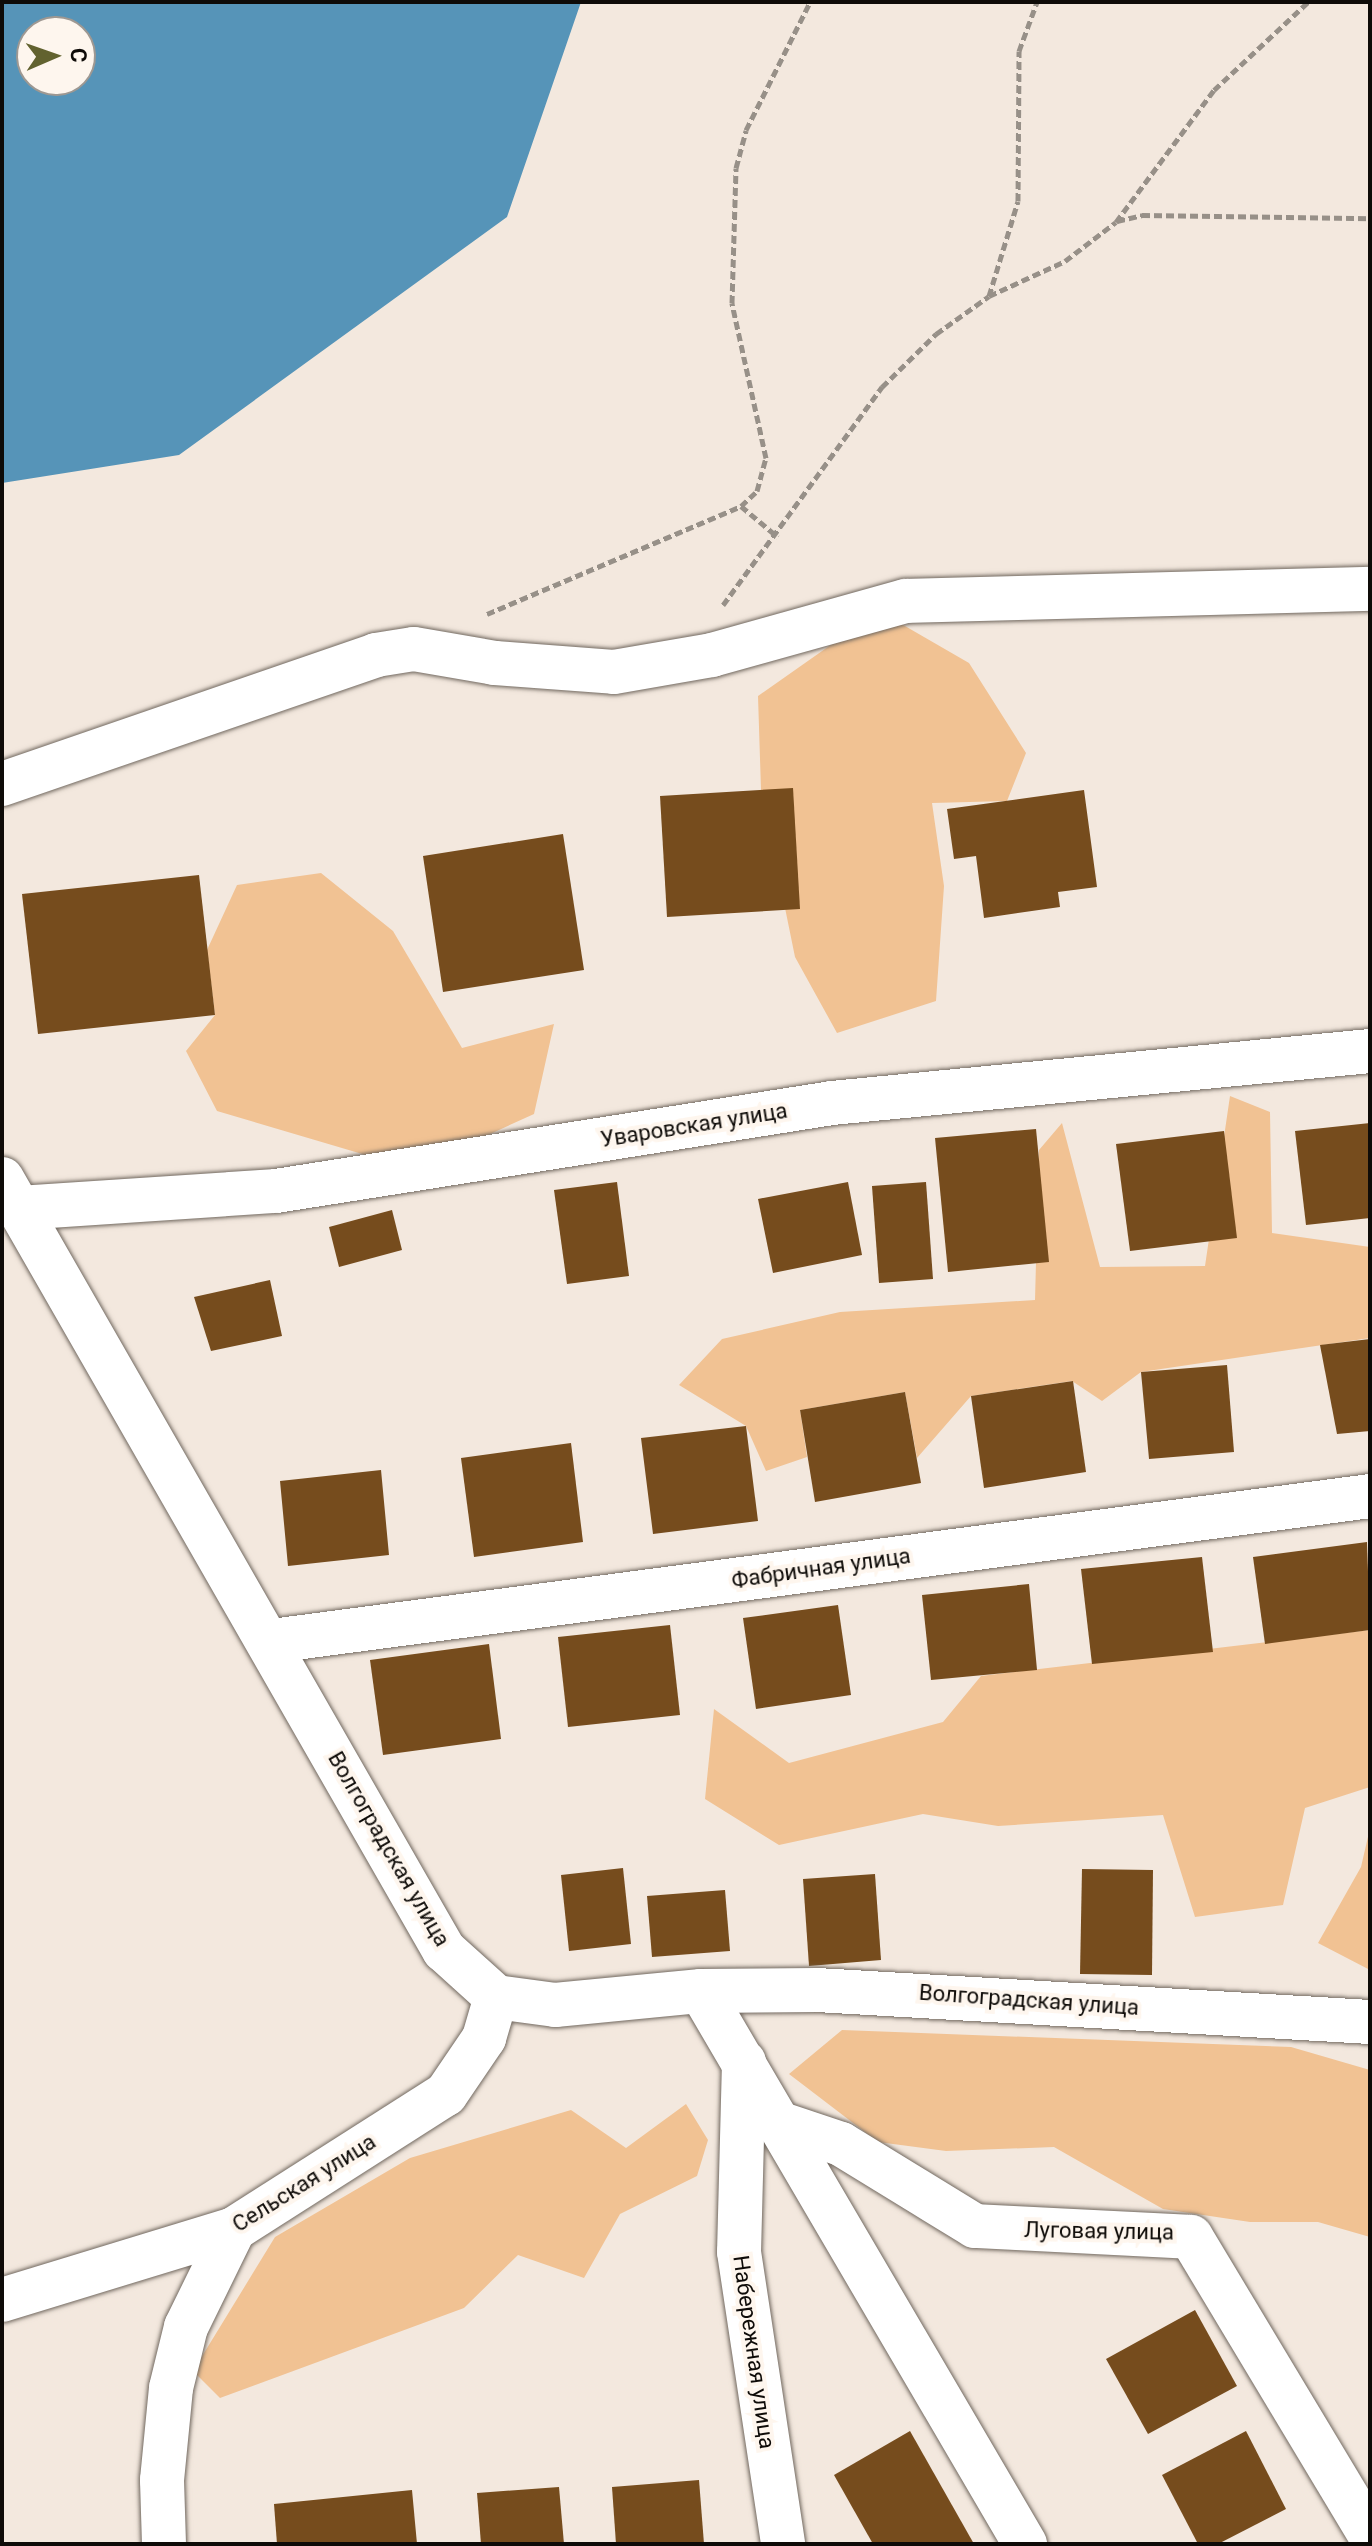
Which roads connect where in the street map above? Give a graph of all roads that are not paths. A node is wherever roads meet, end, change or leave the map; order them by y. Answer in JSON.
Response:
{"nodes":[{"id":1,"x":1370,"y":589,"type":"edge"},
{"id":2,"x":2,"y":784,"type":"edge"},
{"id":3,"x":1370,"y":1051,"type":"edge"},
{"id":4,"x":10,"y":1194,"type":"edge"},
{"id":5,"x":1370,"y":1496,"type":"edge"},
{"id":6,"x":272,"y":1641,"type":"junction"},
{"id":7,"x":701,"y":1991,"type":"junction"},
{"id":8,"x":496,"y":1997,"type":"junction"},
{"id":9,"x":1370,"y":2022,"type":"edge"},
{"id":10,"x":744,"y":2062,"type":"junction"},
{"id":11,"x":781,"y":2124,"type":"junction"},
{"id":12,"x":234,"y":2229,"type":"junction"},
{"id":13,"x":2,"y":2300,"type":"edge"},
{"id":14,"x":1370,"y":2535,"type":"edge"},
{"id":15,"x":164,"y":2544,"type":"edge"},
{"id":16,"x":783,"y":2544,"type":"edge"},
{"id":17,"x":1025,"y":2544,"type":"edge"}],
"edges":[{"from":1,"to":2,"type":"street"},
{"from":3,"to":4,"type":"street","name":"Уваровская улица"},
{"from":4,"to":6,"type":"street","name":"Волгоградская улица"},
{"from":5,"to":6,"type":"street","name":"Фабричная улица"},
{"from":6,"to":8,"type":"street","name":"Волгоградская улица"},
{"from":7,"to":8,"type":"street","name":"Волгоградская улица"},
{"from":7,"to":9,"type":"street","name":"Волгоградская улица"},
{"from":7,"to":10,"type":"street"},
{"from":8,"to":12,"type":"street","name":"Сельская улица"},
{"from":10,"to":11,"type":"street"},
{"from":10,"to":16,"type":"street","name":"Набережная улица"},
{"from":11,"to":14,"type":"street","name":"Луговая улица"},
{"from":11,"to":17,"type":"street"},
{"from":12,"to":13,"type":"street","name":"Сельская улица"},
{"from":12,"to":15,"type":"street"}]}
